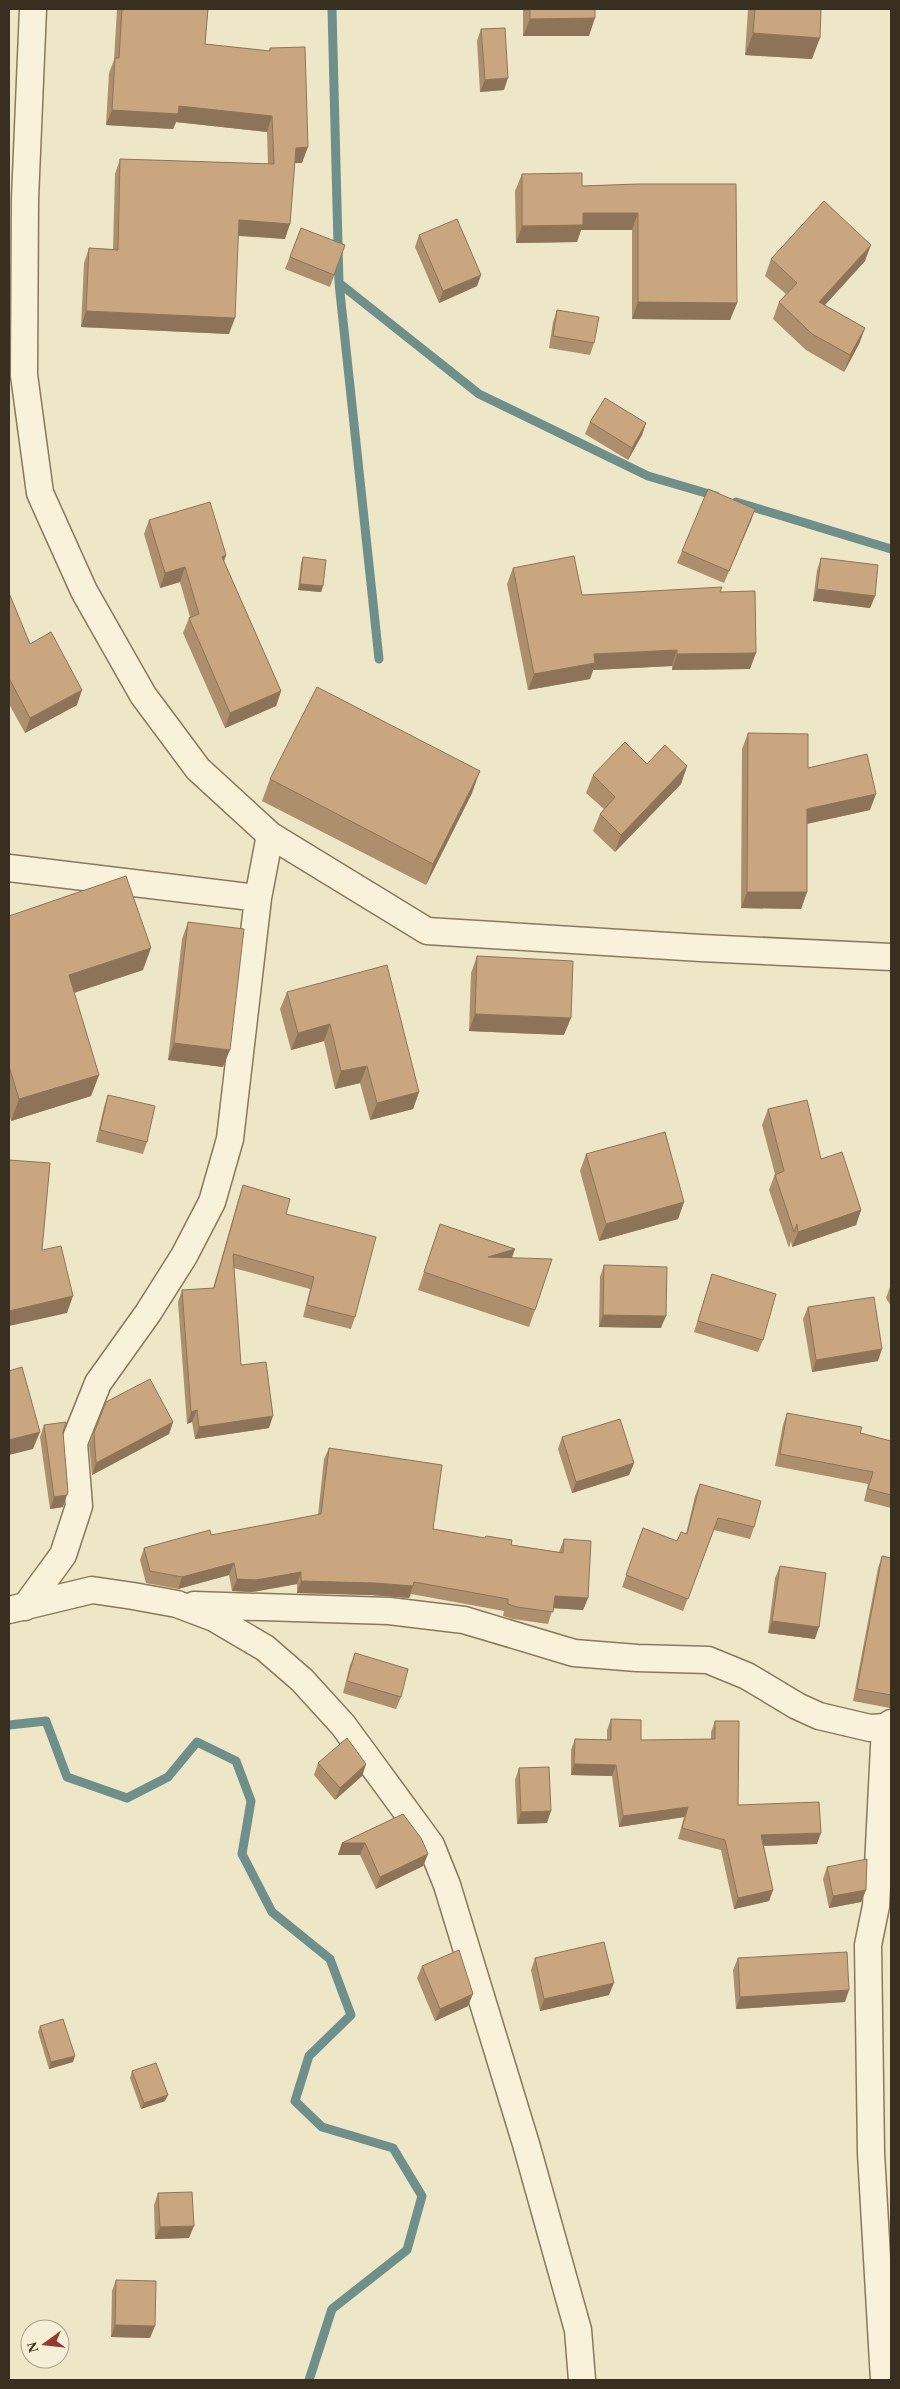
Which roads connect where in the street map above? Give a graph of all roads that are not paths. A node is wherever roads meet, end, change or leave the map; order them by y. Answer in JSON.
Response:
{"nodes":[{"id":1,"x":33,"y":9,"type":"edge"},
{"id":2,"x":270,"y":836,"type":"junction"},
{"id":3,"x":9,"y":868,"type":"edge"},
{"id":4,"x":258,"y":898,"type":"junction"},
{"id":5,"x":891,"y":957,"type":"edge"},
{"id":6,"x":177,"y":1604,"type":"junction"},
{"id":7,"x":17,"y":1609,"type":"edge"},
{"id":8,"x":889,"y":1726,"type":"edge"},
{"id":9,"x":582,"y":2380,"type":"edge"},
{"id":10,"x":884,"y":2380,"type":"edge"}],
"edges":[{"from":1,"to":2,"type":"street"},
{"from":2,"to":4,"type":"street"},
{"from":2,"to":5,"type":"street"},
{"from":3,"to":4,"type":"street"},
{"from":4,"to":7,"type":"street"},
{"from":6,"to":7,"type":"street"},
{"from":6,"to":8,"type":"street"},
{"from":6,"to":9,"type":"street"},
{"from":8,"to":10,"type":"street"}]}
